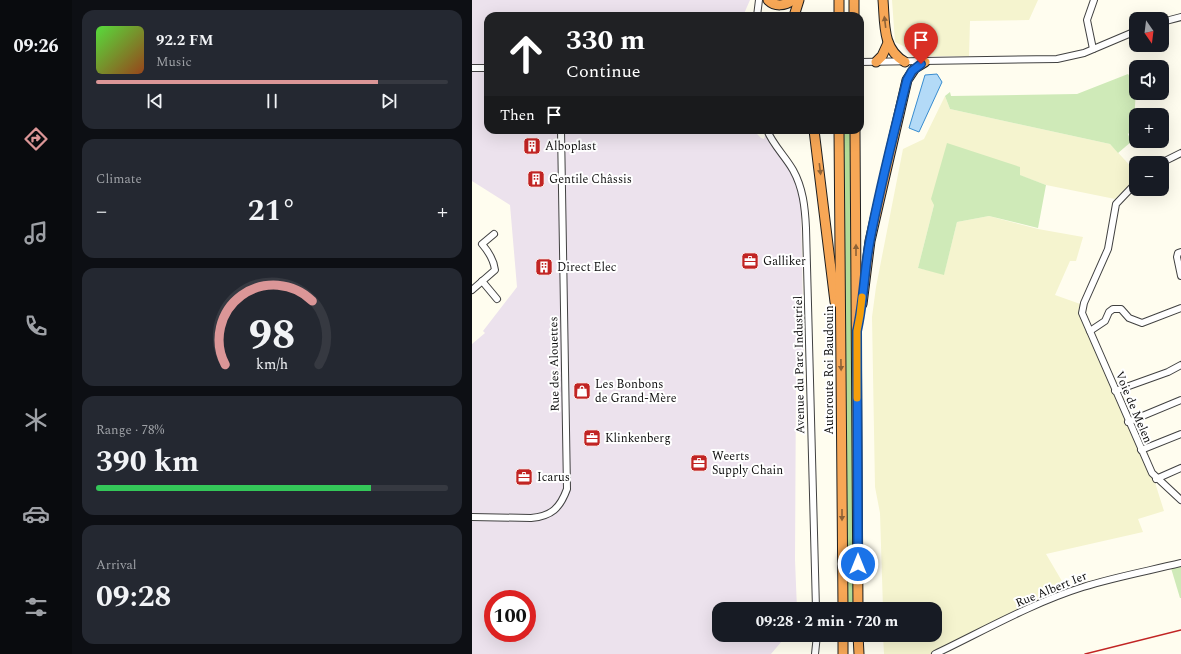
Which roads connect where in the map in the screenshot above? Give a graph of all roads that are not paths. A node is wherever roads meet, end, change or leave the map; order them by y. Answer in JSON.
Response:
{"nodes":[{"id":1,"x":759,"y":0,"type":"edge"},
{"id":2,"x":768,"y":0,"type":"edge"},
{"id":3,"x":793,"y":0,"type":"edge"},
{"id":4,"x":799,"y":0,"type":"edge"},
{"id":5,"x":839,"y":0,"type":"edge"},
{"id":6,"x":854,"y":0,"type":"edge"},
{"id":7,"x":882,"y":0,"type":"edge"},
{"id":8,"x":1094,"y":0,"type":"edge"},
{"id":9,"x":758,"y":12,"type":"edge"},
{"id":10,"x":795,"y":12,"type":"edge"},
{"id":11,"x":839,"y":12,"type":"edge"},
{"id":12,"x":854,"y":12,"type":"edge"},
{"id":13,"x":1181,"y":17,"type":"edge"},
{"id":14,"x":1169,"y":20,"type":"edge"},
{"id":15,"x":1129,"y":34,"type":"edge"},
{"id":16,"x":888,"y":43,"type":"junction"},
{"id":17,"x":1093,"y":50,"type":"junction"},
{"id":18,"x":864,"y":62,"type":"edge"},
{"id":19,"x":876,"y":62,"type":"junction"},
{"id":20,"x":894,"y":62,"type":"junction"},
{"id":21,"x":905,"y":62,"type":"junction"},
{"id":22,"x":925,"y":62,"type":"junction"},
{"id":23,"x":472,"y":68,"type":"edge"},
{"id":24,"x":484,"y":68,"type":"edge"},
{"id":25,"x":907,"y":80,"type":"junction"},
{"id":26,"x":562,"y":134,"type":"edge"},
{"id":27,"x":769,"y":134,"type":"edge"},
{"id":28,"x":815,"y":134,"type":"edge"},
{"id":29,"x":840,"y":134,"type":"edge"},
{"id":30,"x":855,"y":134,"type":"edge"},
{"id":31,"x":1181,"y":153,"type":"edge"},
{"id":32,"x":1169,"y":159,"type":"edge"},
{"id":33,"x":1129,"y":190,"type":"edge"},
{"id":34,"x":494,"y":234,"type":"dead end"},
{"id":35,"x":1179,"y":253,"type":"edge"},
{"id":36,"x":1181,"y":276,"type":"edge"},
{"id":37,"x":482,"y":281,"type":"junction"},
{"id":38,"x":472,"y":290,"type":"edge"},
{"id":39,"x":497,"y":299,"type":"dead end"},
{"id":40,"x":1181,"y":308,"type":"edge"},
{"id":41,"x":841,"y":326,"type":"junction"},
{"id":42,"x":857,"y":331,"type":"junction"},
{"id":43,"x":1090,"y":331,"type":"junction"},
{"id":44,"x":1181,"y":365,"type":"edge"},
{"id":45,"x":1115,"y":391,"type":"junction"},
{"id":46,"x":1181,"y":400,"type":"edge"},
{"id":47,"x":1128,"y":422,"type":"junction"},
{"id":48,"x":1181,"y":434,"type":"edge"},
{"id":49,"x":1141,"y":450,"type":"junction"},
{"id":50,"x":1181,"y":468,"type":"edge"},
{"id":51,"x":1156,"y":478,"type":"junction"},
{"id":52,"x":1181,"y":500,"type":"edge"},
{"id":53,"x":472,"y":517,"type":"edge"},
{"id":54,"x":1181,"y":563,"type":"edge"},
{"id":55,"x":816,"y":602,"type":"edge"},
{"id":56,"x":843,"y":602,"type":"edge"},
{"id":57,"x":858,"y":602,"type":"edge"},
{"id":58,"x":816,"y":642,"type":"edge"},
{"id":59,"x":843,"y":642,"type":"edge"},
{"id":60,"x":858,"y":642,"type":"edge"},
{"id":61,"x":815,"y":654,"type":"edge"},
{"id":62,"x":843,"y":654,"type":"edge"},
{"id":63,"x":859,"y":654,"type":"edge"},
{"id":64,"x":935,"y":654,"type":"edge"}],
"edges":[{"from":1,"to":9,"type":"street"},
{"from":2,"to":3,"type":"highway"},
{"from":4,"to":10,"type":"highway"},
{"from":5,"to":11,"type":"highway"},
{"from":6,"to":12,"type":"highway"},
{"from":16,"to":7,"type":"highway","one_way":true},
{"from":8,"to":17,"type":"street"},
{"from":13,"to":14,"type":"street"},
{"from":15,"to":17,"type":"street"},
{"from":16,"to":19,"type":"highway"},
{"from":16,"to":21,"type":"highway"},
{"from":17,"to":22,"type":"street"},
{"from":18,"to":19,"type":"street"},
{"from":19,"to":20,"type":"street"},
{"from":20,"to":21,"type":"street"},
{"from":20,"to":25,"type":"highway"},
{"from":21,"to":22,"type":"street"},
{"from":22,"to":25,"type":"highway"},
{"from":23,"to":24,"type":"street"},
{"from":25,"to":42,"type":"highway"},
{"from":26,"to":53,"type":"street","name":"Rue des Alouettes"},
{"from":27,"to":55,"type":"street","name":"Avenue du Parc Industriel"},
{"from":28,"to":41,"type":"highway","one_way":true},
{"from":29,"to":41,"type":"highway","name":"Autoroute Roi Baudouin"},
{"from":42,"to":30,"type":"highway","one_way":true},
{"from":31,"to":32,"type":"street"},
{"from":33,"to":43,"type":"street","name":"Voie de Melen"},
{"from":34,"to":37,"type":"street"},
{"from":35,"to":36,"type":"street"},
{"from":37,"to":38,"type":"street"},
{"from":37,"to":39,"type":"street"},
{"from":40,"to":43,"type":"street"},
{"from":41,"to":56,"type":"highway","name":"Autoroute Roi Baudouin","one_way":true},
{"from":42,"to":57,"type":"highway"},
{"from":43,"to":45,"type":"street","name":"Voie de Melen"},
{"from":44,"to":45,"type":"street"},
{"from":45,"to":47,"type":"street","name":"Voie de Melen"},
{"from":46,"to":47,"type":"street"},
{"from":47,"to":49,"type":"street","name":"Voie de Melen"},
{"from":48,"to":49,"type":"street"},
{"from":49,"to":51,"type":"street","name":"Voie de Melen"},
{"from":50,"to":51,"type":"street"},
{"from":51,"to":52,"type":"street","name":"Voie de Melen"},
{"from":54,"to":64,"type":"street","name":"Rue Albert Ier"},
{"from":58,"to":61,"type":"street"},
{"from":59,"to":62,"type":"highway"},
{"from":60,"to":63,"type":"highway"}]}
